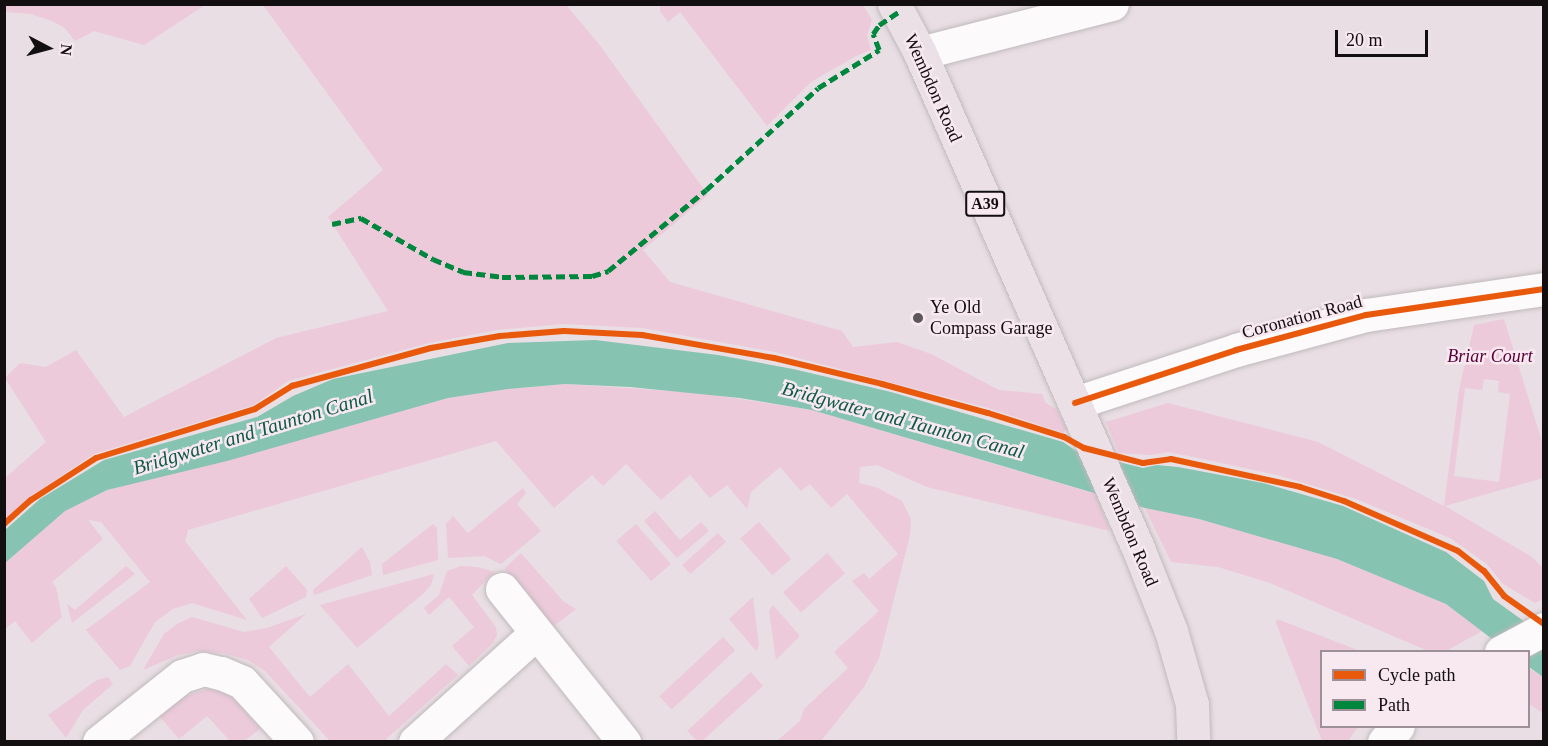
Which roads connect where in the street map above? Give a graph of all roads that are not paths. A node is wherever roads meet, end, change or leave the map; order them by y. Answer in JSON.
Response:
{"nodes":[{"id":1,"x":894,"y":4,"type":"edge"},
{"id":2,"x":1112,"y":4,"type":"edge"},
{"id":3,"x":920,"y":53,"type":"junction"},
{"id":4,"x":1544,"y":289,"type":"edge"},
{"id":5,"x":1075,"y":403,"type":"junction"},
{"id":6,"x":502,"y":589,"type":"dead end"},
{"id":7,"x":1544,"y":629,"type":"edge"},
{"id":8,"x":536,"y":634,"type":"junction"},
{"id":9,"x":1503,"y":650,"type":"edge"},
{"id":10,"x":1396,"y":728,"type":"edge"},
{"id":11,"x":99,"y":741,"type":"edge"},
{"id":12,"x":297,"y":741,"type":"edge"},
{"id":13,"x":415,"y":741,"type":"edge"},
{"id":14,"x":624,"y":741,"type":"edge"},
{"id":15,"x":1193,"y":741,"type":"edge"},
{"id":16,"x":1384,"y":741,"type":"edge"}],
"edges":[{"from":1,"to":3,"type":"main road","name":"Wembdon Road","number":"A39"},
{"from":2,"to":3,"type":"street"},
{"from":3,"to":5,"type":"main road","name":"Wembdon Road","number":"A39"},
{"from":4,"to":5,"type":"street","name":"Coronation Road"},
{"from":5,"to":15,"type":"main road","name":"Wembdon Road","number":"A39"},
{"from":6,"to":8,"type":"street"},
{"from":7,"to":9,"type":"street"},
{"from":8,"to":13,"type":"street"},
{"from":8,"to":14,"type":"street"},
{"from":10,"to":16,"type":"street"},
{"from":11,"to":12,"type":"street"}]}
